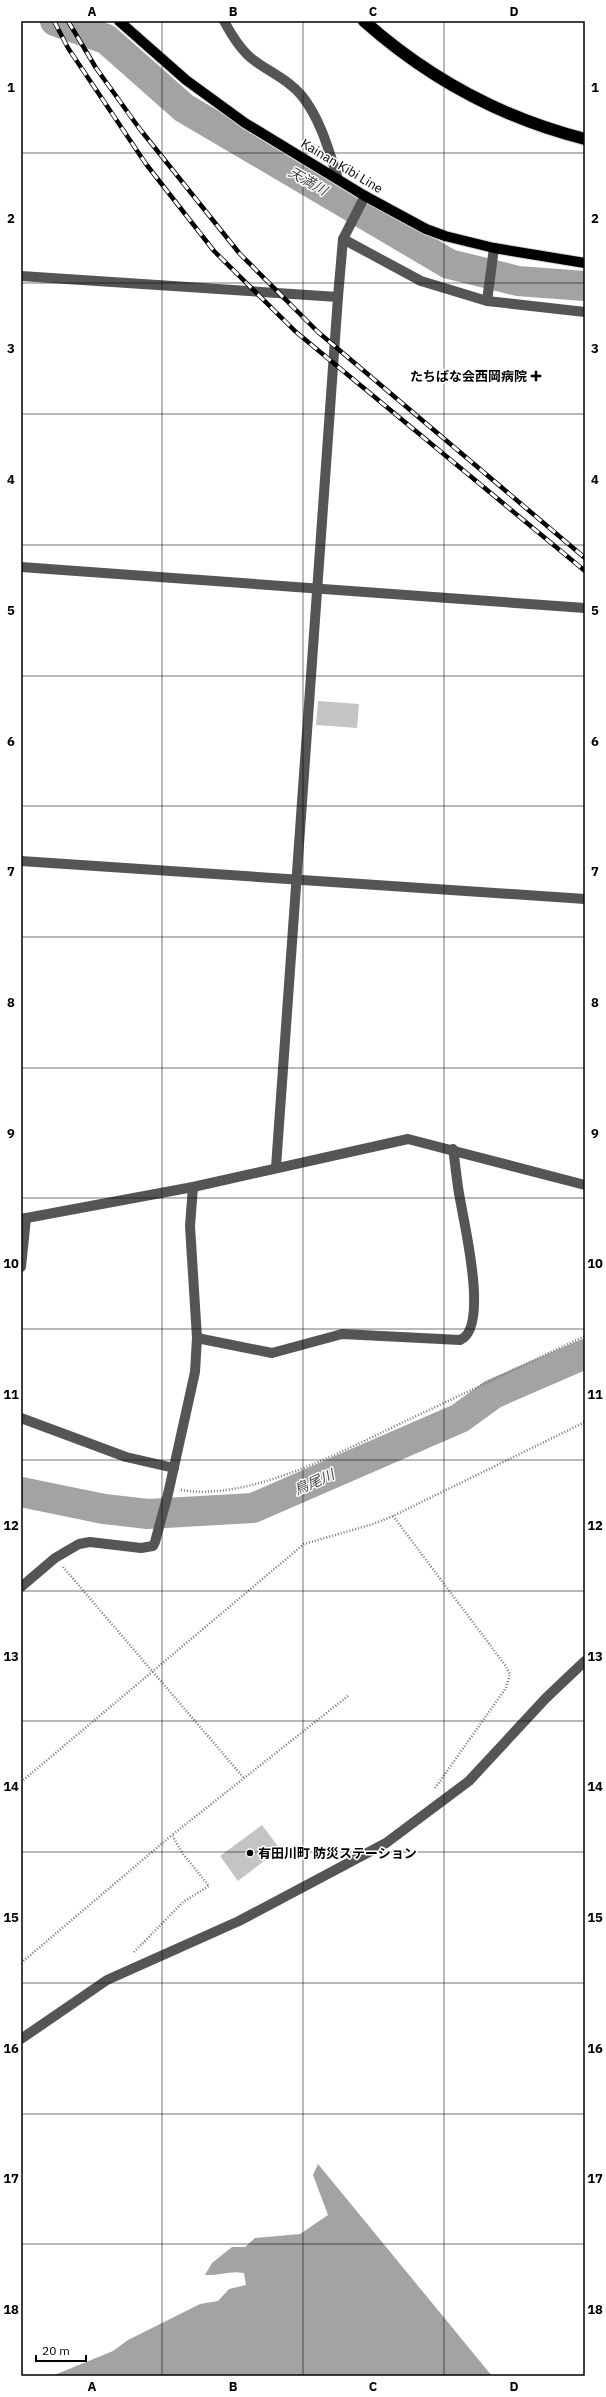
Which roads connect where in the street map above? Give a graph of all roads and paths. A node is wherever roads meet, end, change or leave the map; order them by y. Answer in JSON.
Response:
{"nodes":[{"id":1,"x":119,"y":21,"type":"edge"},
{"id":2,"x":224,"y":21,"type":"edge"},
{"id":3,"x":364,"y":21,"type":"edge"},
{"id":4,"x":585,"y":140,"type":"edge"},
{"id":5,"x":338,"y":179,"type":"junction"},
{"id":6,"x":365,"y":196,"type":"junction"},
{"id":7,"x":343,"y":239,"type":"junction"},
{"id":8,"x":494,"y":248,"type":"junction"},
{"id":9,"x":585,"y":263,"type":"edge"},
{"id":10,"x":21,"y":276,"type":"edge"},
{"id":11,"x":338,"y":297,"type":"junction"},
{"id":12,"x":487,"y":301,"type":"junction"},
{"id":13,"x":585,"y":312,"type":"edge"},
{"id":14,"x":21,"y":567,"type":"edge"},
{"id":15,"x":318,"y":587,"type":"junction"},
{"id":16,"x":585,"y":608,"type":"edge"},
{"id":17,"x":21,"y":861,"type":"edge"},
{"id":18,"x":297,"y":878,"type":"junction"},
{"id":19,"x":585,"y":899,"type":"edge"},
{"id":20,"x":453,"y":1150,"type":"junction"},
{"id":21,"x":276,"y":1167,"type":"junction"},
{"id":22,"x":585,"y":1185,"type":"edge"},
{"id":23,"x":193,"y":1187,"type":"junction"},
{"id":24,"x":24,"y":1218,"type":"edge"},
{"id":25,"x":21,"y":1267,"type":"edge"},
{"id":26,"x":585,"y":1336,"type":"edge"},
{"id":27,"x":197,"y":1338,"type":"junction"},
{"id":28,"x":21,"y":1418,"type":"edge"},
{"id":29,"x":585,"y":1422,"type":"edge"},
{"id":30,"x":174,"y":1468,"type":"junction"},
{"id":31,"x":169,"y":1491,"type":"junction"},
{"id":32,"x":393,"y":1516,"type":"junction"},
{"id":33,"x":55,"y":1558,"type":"junction"},
{"id":34,"x":21,"y":1587,"type":"edge"},
{"id":35,"x":585,"y":1661,"type":"edge"},
{"id":36,"x":152,"y":1672,"type":"junction"},
{"id":37,"x":348,"y":1696,"type":"dead end"},
{"id":38,"x":243,"y":1777,"type":"junction"},
{"id":39,"x":21,"y":1782,"type":"edge"},
{"id":40,"x":426,"y":1813,"type":"junction"},
{"id":41,"x":172,"y":1835,"type":"junction"},
{"id":42,"x":128,"y":1958,"type":"dead end"},
{"id":43,"x":21,"y":1963,"type":"edge"},
{"id":44,"x":21,"y":2039,"type":"edge"}],
"edges":[{"from":1,"to":5,"type":"main road","name":"Kainan Kibi Line"},
{"from":2,"to":5,"type":"street"},
{"from":3,"to":4,"type":"highway"},
{"from":5,"to":6,"type":"main road","name":"Kainan Kibi Line"},
{"from":6,"to":7,"type":"street"},
{"from":6,"to":8,"type":"main road","name":"Kainan Kibi Line"},
{"from":7,"to":11,"type":"street"},
{"from":7,"to":12,"type":"street"},
{"from":8,"to":9,"type":"main road","name":"Kainan Kibi Line"},
{"from":8,"to":12,"type":"street"},
{"from":10,"to":11,"type":"street"},
{"from":11,"to":15,"type":"street"},
{"from":12,"to":13,"type":"street"},
{"from":14,"to":15,"type":"street"},
{"from":15,"to":16,"type":"street"},
{"from":15,"to":18,"type":"street"},
{"from":17,"to":18,"type":"street"},
{"from":18,"to":19,"type":"street"},
{"from":18,"to":21,"type":"street"},
{"from":20,"to":21,"type":"street"},
{"from":20,"to":22,"type":"street"},
{"from":20,"to":27,"type":"street"},
{"from":21,"to":23,"type":"street"},
{"from":23,"to":24,"type":"street"},
{"from":23,"to":27,"type":"street"},
{"from":24,"to":25,"type":"street"},
{"from":26,"to":31,"type":"path"},
{"from":27,"to":30,"type":"street"},
{"from":28,"to":30,"type":"street"},
{"from":29,"to":32,"type":"path"},
{"from":30,"to":31,"type":"street"},
{"from":31,"to":33,"type":"street"},
{"from":32,"to":36,"type":"path"},
{"from":32,"to":40,"type":"path"},
{"from":33,"to":34,"type":"street"},
{"from":33,"to":36,"type":"path"},
{"from":35,"to":40,"type":"street"},
{"from":36,"to":38,"type":"path"},
{"from":36,"to":39,"type":"path"},
{"from":37,"to":38,"type":"path"},
{"from":38,"to":41,"type":"path"},
{"from":40,"to":44,"type":"street"},
{"from":41,"to":42,"type":"path"},
{"from":41,"to":43,"type":"path"}]}
